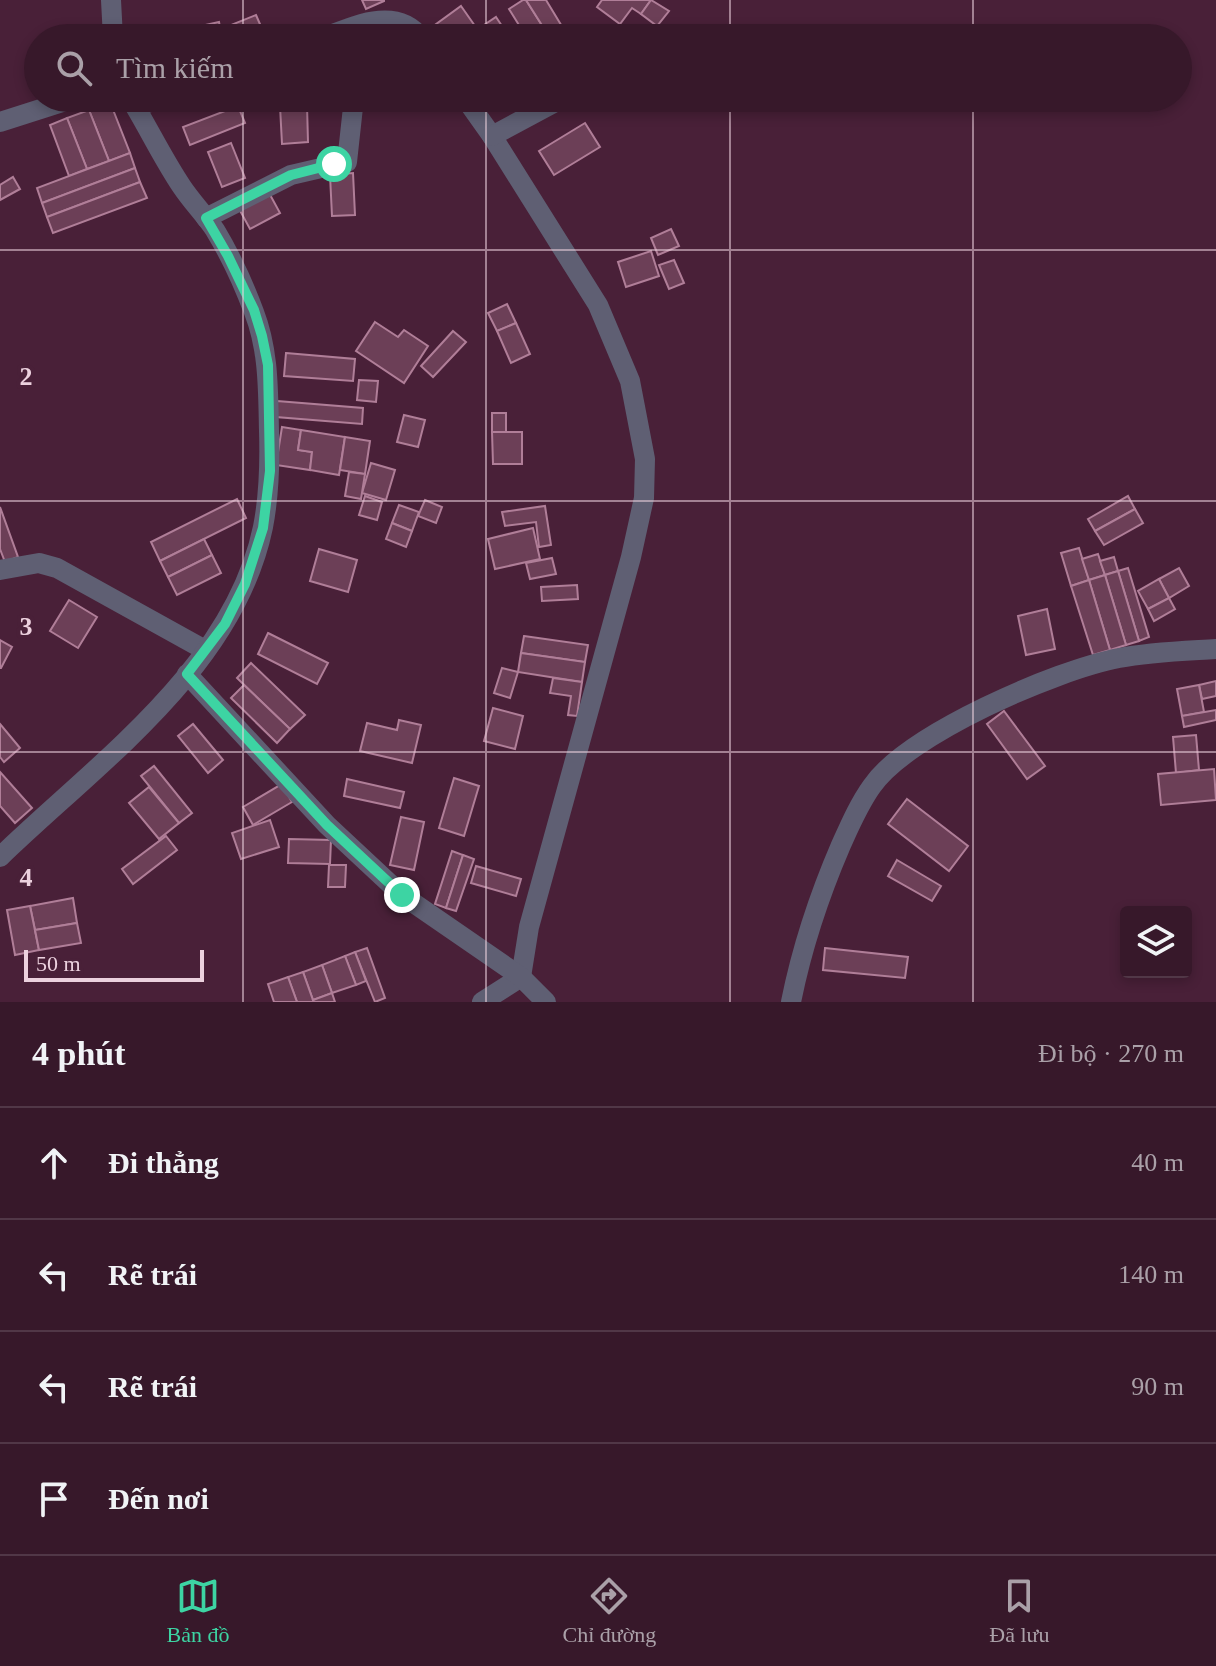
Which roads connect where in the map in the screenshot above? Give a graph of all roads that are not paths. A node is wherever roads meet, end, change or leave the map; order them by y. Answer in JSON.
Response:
{"nodes":[{"id":1,"x":111,"y":0,"type":"edge"},
{"id":2,"x":112,"y":24,"type":"edge"},
{"id":3,"x":360,"y":24,"type":"edge"},
{"id":4,"x":400,"y":24,"type":"edge"},
{"id":5,"x":31,"y":112,"type":"edge"},
{"id":6,"x":138,"y":112,"type":"edge"},
{"id":7,"x":352,"y":112,"type":"edge"},
{"id":8,"x":475,"y":112,"type":"edge"},
{"id":9,"x":537,"y":112,"type":"edge"},
{"id":10,"x":0,"y":122,"type":"edge"},
{"id":11,"x":492,"y":136,"type":"junction"},
{"id":12,"x":206,"y":218,"type":"junction"},
{"id":13,"x":0,"y":570,"type":"edge"},
{"id":14,"x":1216,"y":649,"type":"edge"},
{"id":15,"x":205,"y":650,"type":"junction"},
{"id":16,"x":187,"y":674,"type":"junction"},
{"id":17,"x":0,"y":857,"type":"edge"},
{"id":18,"x":521,"y":977,"type":"junction"},
{"id":19,"x":482,"y":1002,"type":"edge"},
{"id":20,"x":546,"y":1002,"type":"edge"},
{"id":21,"x":791,"y":1002,"type":"edge"}],
"edges":[{"from":1,"to":2,"type":"street"},
{"from":3,"to":4,"type":"street"},
{"from":5,"to":10,"type":"street"},
{"from":6,"to":12,"type":"street"},
{"from":7,"to":12,"type":"street"},
{"from":8,"to":11,"type":"street"},
{"from":9,"to":11,"type":"street"},
{"from":11,"to":18,"type":"street"},
{"from":12,"to":15,"type":"street"},
{"from":13,"to":15,"type":"street"},
{"from":14,"to":21,"type":"street"},
{"from":15,"to":16,"type":"street"},
{"from":16,"to":17,"type":"street"},
{"from":16,"to":18,"type":"street"},
{"from":18,"to":19,"type":"street"},
{"from":18,"to":20,"type":"street"}]}
